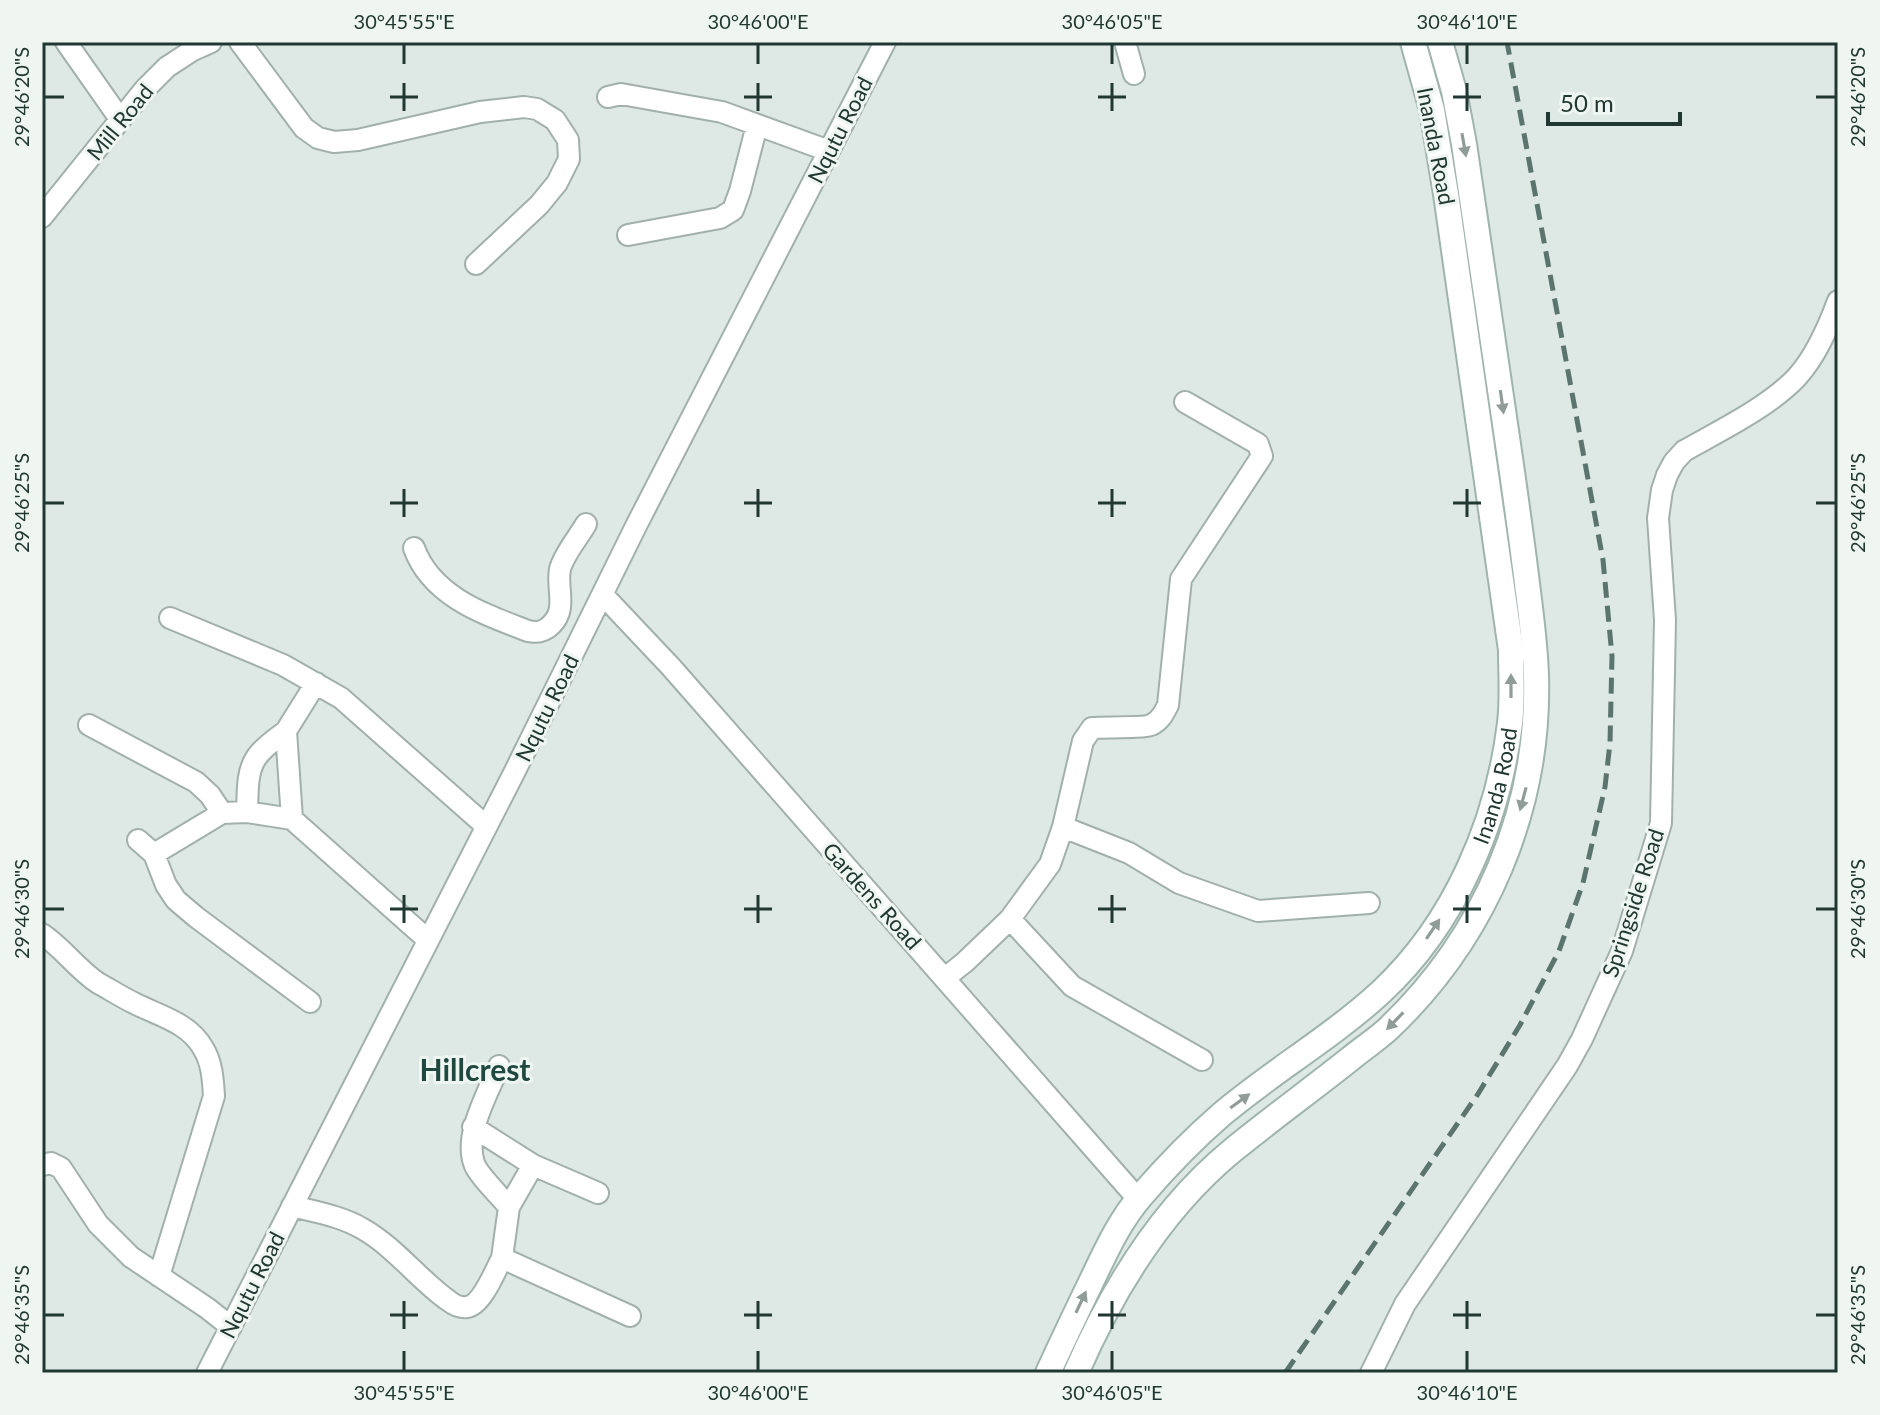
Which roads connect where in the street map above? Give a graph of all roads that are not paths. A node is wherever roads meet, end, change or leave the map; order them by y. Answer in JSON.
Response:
{"nodes":[{"id":1,"x":66,"y":42,"type":"edge"},
{"id":2,"x":211,"y":42,"type":"edge"},
{"id":3,"x":240,"y":42,"type":"edge"},
{"id":4,"x":885,"y":42,"type":"edge"},
{"id":5,"x":1125,"y":42,"type":"edge"},
{"id":6,"x":1413,"y":42,"type":"edge"},
{"id":7,"x":1440,"y":42,"type":"edge"},
{"id":8,"x":1134,"y":74,"type":"dead end"},
{"id":9,"x":608,"y":97,"type":"dead end"},
{"id":10,"x":120,"y":119,"type":"junction"},
{"id":11,"x":757,"y":125,"type":"junction"},
{"id":12,"x":829,"y":151,"type":"junction"},
{"id":13,"x":42,"y":217,"type":"edge"},
{"id":14,"x":628,"y":235,"type":"dead end"},
{"id":15,"x":476,"y":264,"type":"dead end"},
{"id":16,"x":1838,"y":301,"type":"edge"},
{"id":17,"x":1185,"y":402,"type":"dead end"},
{"id":18,"x":586,"y":524,"type":"dead end"},
{"id":19,"x":414,"y":548,"type":"dead end"},
{"id":20,"x":603,"y":595,"type":"junction"},
{"id":21,"x":170,"y":618,"type":"dead end"},
{"id":22,"x":560,"y":624,"type":"junction"},
{"id":23,"x":580,"y":642,"type":"junction"},
{"id":24,"x":316,"y":683,"type":"junction"},
{"id":25,"x":89,"y":725,"type":"dead end"},
{"id":26,"x":286,"y":731,"type":"junction"},
{"id":27,"x":247,"y":812,"type":"junction"},
{"id":28,"x":222,"y":813,"type":"junction"},
{"id":29,"x":292,"y":819,"type":"junction"},
{"id":30,"x":486,"y":826,"type":"junction"},
{"id":31,"x":1063,"y":827,"type":"junction"},
{"id":32,"x":1369,"y":903,"type":"dead end"},
{"id":33,"x":1010,"y":919,"type":"junction"},
{"id":34,"x":42,"y":934,"type":"edge"},
{"id":35,"x":428,"y":940,"type":"junction"},
{"id":36,"x":945,"y":978,"type":"junction"},
{"id":37,"x":310,"y":1002,"type":"dead end"},
{"id":38,"x":1202,"y":1060,"type":"dead end"},
{"id":39,"x":499,"y":1066,"type":"dead end"},
{"id":40,"x":473,"y":1127,"type":"junction"},
{"id":41,"x":42,"y":1165,"type":"edge"},
{"id":42,"x":533,"y":1165,"type":"junction"},
{"id":43,"x":598,"y":1193,"type":"dead end"},
{"id":44,"x":1138,"y":1199,"type":"junction"},
{"id":45,"x":292,"y":1206,"type":"junction"},
{"id":46,"x":509,"y":1207,"type":"junction"},
{"id":47,"x":502,"y":1258,"type":"junction"},
{"id":48,"x":159,"y":1276,"type":"junction"},
{"id":49,"x":630,"y":1316,"type":"dead end"},
{"id":50,"x":231,"y":1327,"type":"junction"},
{"id":51,"x":207,"y":1373,"type":"edge"},
{"id":52,"x":1048,"y":1373,"type":"edge"},
{"id":53,"x":1076,"y":1373,"type":"edge"},
{"id":54,"x":1371,"y":1373,"type":"edge"}],
"edges":[{"from":1,"to":10,"type":"street"},
{"from":2,"to":10,"type":"street","name":"Mill Road"},
{"from":3,"to":15,"type":"street"},
{"from":4,"to":12,"type":"street","name":"Nqutu Road"},
{"from":5,"to":8,"type":"street"},
{"from":44,"to":6,"type":"main road","name":"Inanda Road","one_way":true},
{"from":7,"to":53,"type":"main road","name":"Inanda Road","one_way":true},
{"from":9,"to":11,"type":"street"},
{"from":10,"to":13,"type":"street","name":"Mill Road"},
{"from":11,"to":12,"type":"street"},
{"from":11,"to":14,"type":"street"},
{"from":12,"to":20,"type":"street","name":"Nqutu Road"},
{"from":16,"to":54,"type":"street","name":"Springside Road"},
{"from":17,"to":31,"type":"street"},
{"from":18,"to":22,"type":"street"},
{"from":19,"to":22,"type":"street"},
{"from":20,"to":23,"type":"street","name":"Nqutu Road"},
{"from":20,"to":36,"type":"street","name":"Gardens Road"},
{"from":21,"to":24,"type":"street"},
{"from":22,"to":23,"type":"street"},
{"from":23,"to":30,"type":"street","name":"Nqutu Road"},
{"from":24,"to":26,"type":"street"},
{"from":24,"to":30,"type":"street"},
{"from":25,"to":28,"type":"street"},
{"from":26,"to":27,"type":"street"},
{"from":26,"to":29,"type":"street"},
{"from":27,"to":28,"type":"street"},
{"from":27,"to":29,"type":"street"},
{"from":28,"to":37,"type":"street"},
{"from":29,"to":35,"type":"street"},
{"from":30,"to":35,"type":"street","name":"Nqutu Road"},
{"from":31,"to":32,"type":"street"},
{"from":31,"to":33,"type":"street"},
{"from":33,"to":36,"type":"street"},
{"from":33,"to":38,"type":"street"},
{"from":34,"to":48,"type":"street"},
{"from":35,"to":45,"type":"street","name":"Nqutu Road"},
{"from":36,"to":44,"type":"street","name":"Gardens Road"},
{"from":39,"to":40,"type":"street"},
{"from":40,"to":42,"type":"street"},
{"from":40,"to":46,"type":"street"},
{"from":41,"to":48,"type":"street"},
{"from":42,"to":43,"type":"street"},
{"from":42,"to":46,"type":"street"},
{"from":52,"to":44,"type":"main road","name":"Inanda Road","one_way":true},
{"from":45,"to":47,"type":"street"},
{"from":45,"to":50,"type":"street","name":"Nqutu Road"},
{"from":46,"to":47,"type":"street"},
{"from":47,"to":49,"type":"street"},
{"from":48,"to":50,"type":"street"},
{"from":50,"to":51,"type":"street","name":"Nqutu Road"}]}
